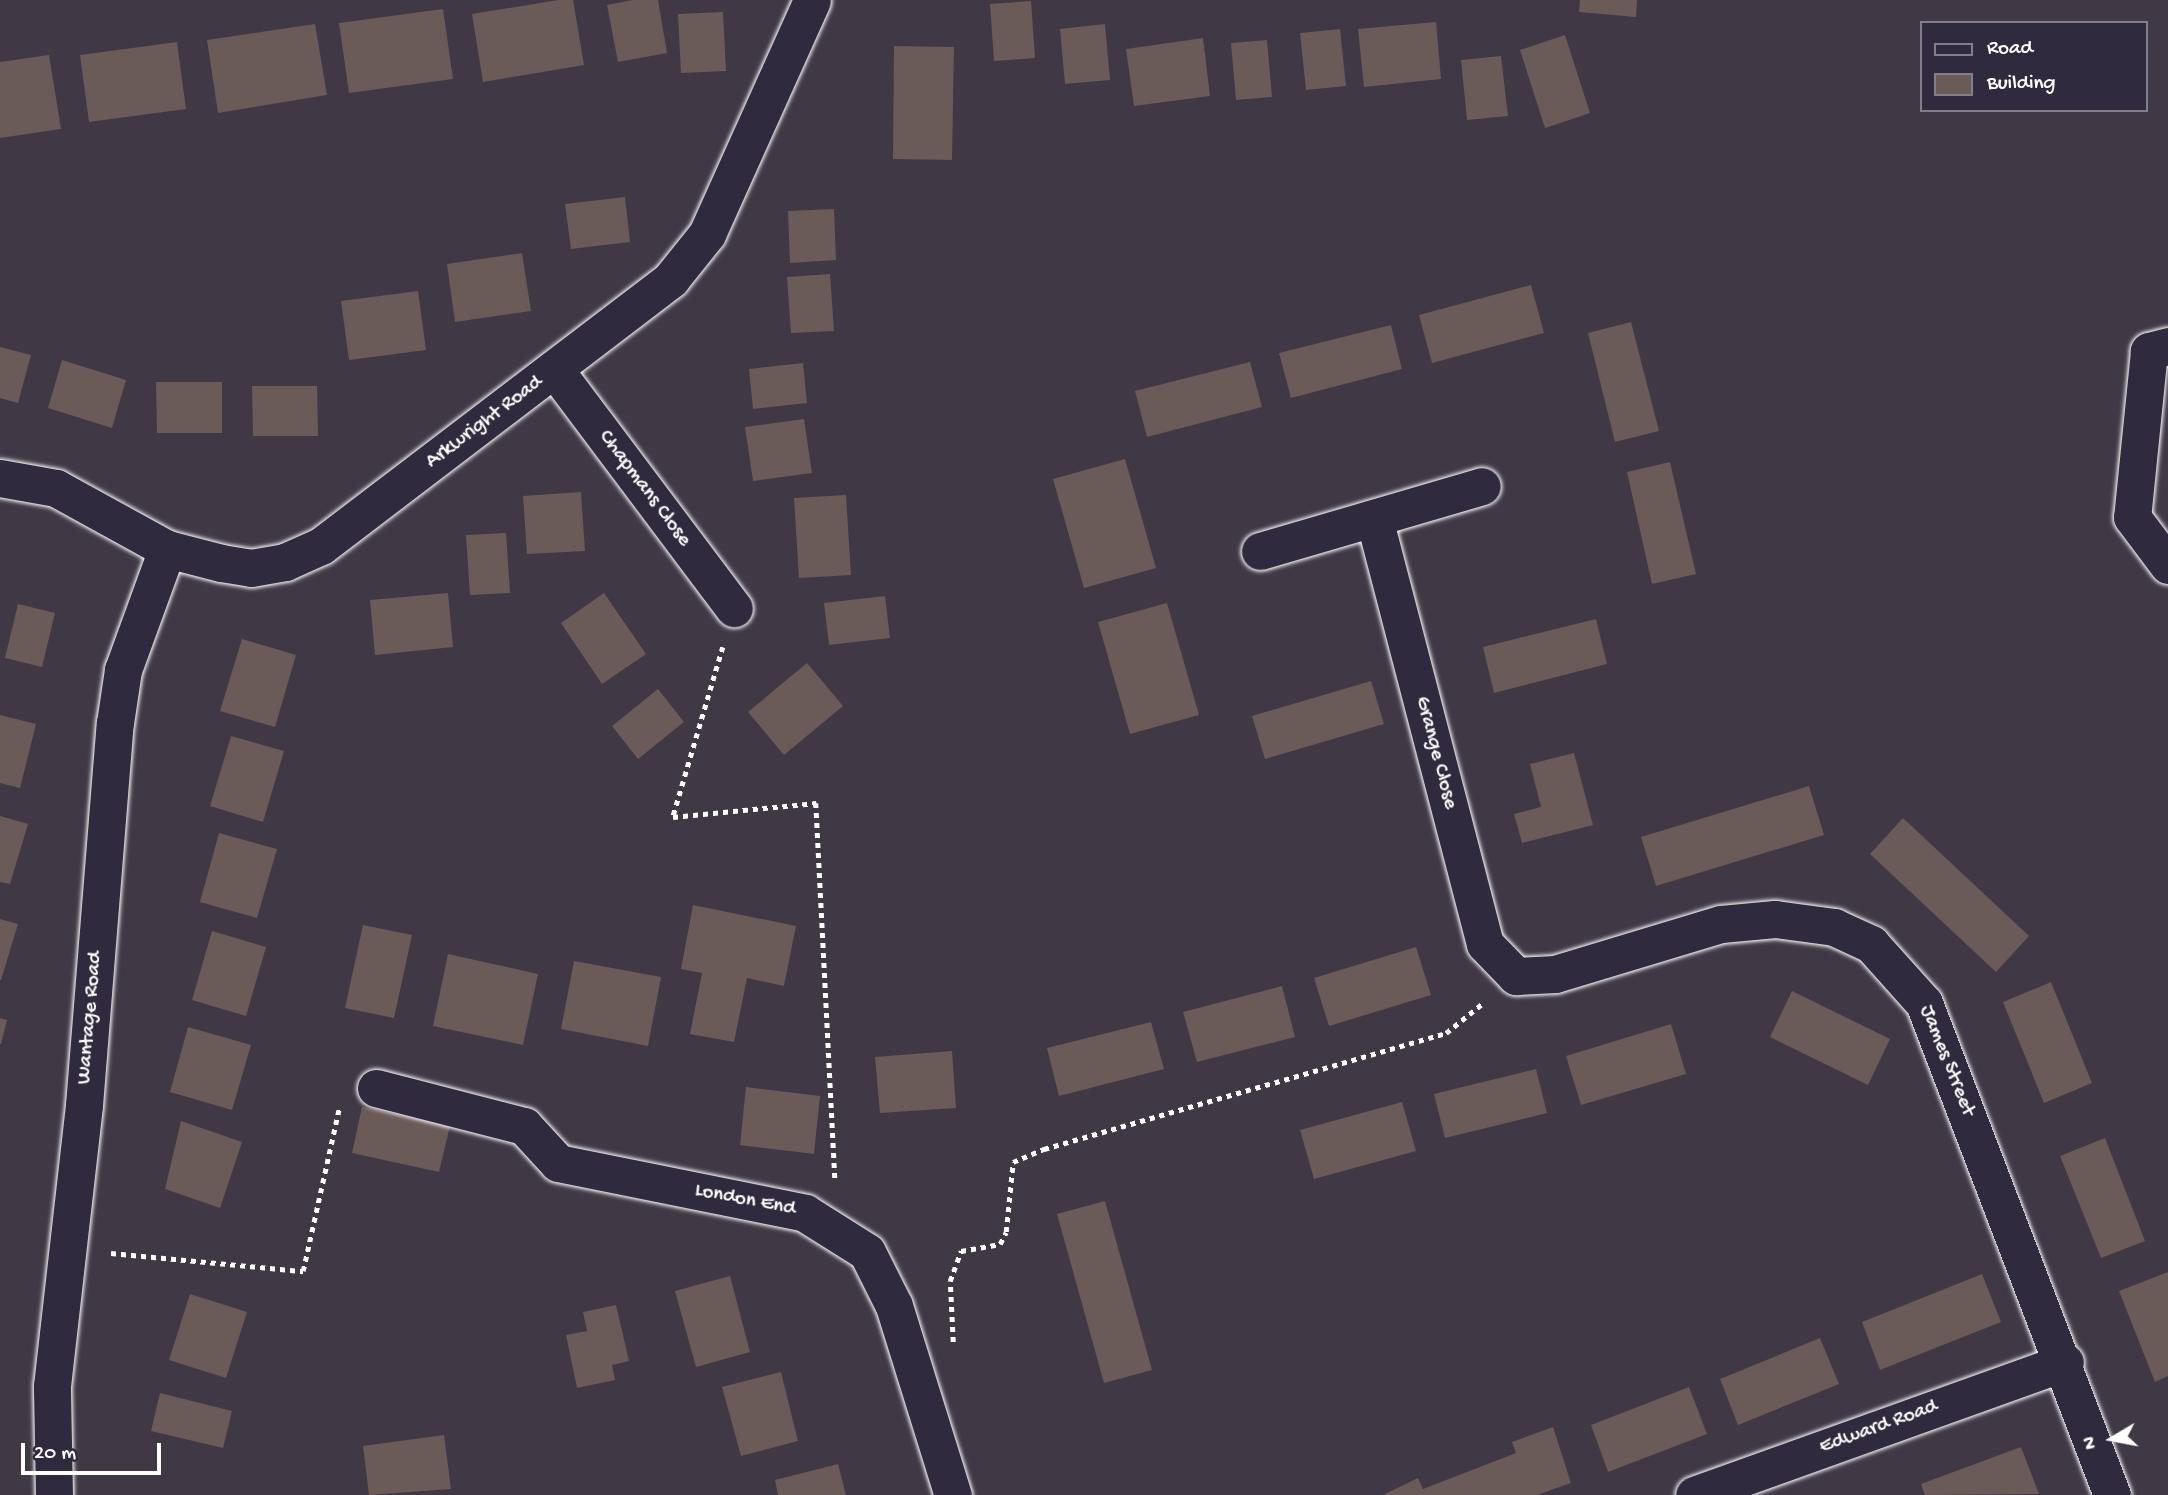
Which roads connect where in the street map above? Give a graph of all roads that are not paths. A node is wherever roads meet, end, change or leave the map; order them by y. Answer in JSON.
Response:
{"nodes":[{"id":1,"x":812,"y":0,"type":"edge"},
{"id":2,"x":2168,"y":346,"type":"edge"},
{"id":3,"x":555,"y":370,"type":"junction"},
{"id":4,"x":0,"y":478,"type":"edge"},
{"id":5,"x":1482,"y":486,"type":"dead end"},
{"id":6,"x":1374,"y":519,"type":"junction"},
{"id":7,"x":167,"y":549,"type":"junction"},
{"id":8,"x":1260,"y":551,"type":"dead end"},
{"id":9,"x":2168,"y":565,"type":"edge"},
{"id":10,"x":734,"y":608,"type":"road end"},
{"id":11,"x":1516,"y":976,"type":"joint"},
{"id":12,"x":376,"y":1088,"type":"road end"},
{"id":13,"x":2064,"y":1362,"type":"junction"},
{"id":14,"x":54,"y":1495,"type":"edge"},
{"id":15,"x":953,"y":1495,"type":"edge"},
{"id":16,"x":1694,"y":1495,"type":"edge"},
{"id":17,"x":2112,"y":1495,"type":"edge"}],
"edges":[{"from":1,"to":3,"type":"street","name":"Arkwright Road"},
{"from":2,"to":9,"type":"street"},
{"from":3,"to":7,"type":"street","name":"Arkwright Road"},
{"from":3,"to":10,"type":"street","name":"Chapmans Close"},
{"from":4,"to":7,"type":"street","name":"Arkwright Road"},
{"from":5,"to":6,"type":"street"},
{"from":6,"to":8,"type":"street"},
{"from":6,"to":11,"type":"street","name":"Grange Close"},
{"from":7,"to":14,"type":"street","name":"Wantage Road"},
{"from":11,"to":13,"type":"street","name":"James Street"},
{"from":12,"to":15,"type":"street","name":"London End"},
{"from":13,"to":16,"type":"street","name":"Edward Road"},
{"from":13,"to":17,"type":"street","name":"James Street"}]}
